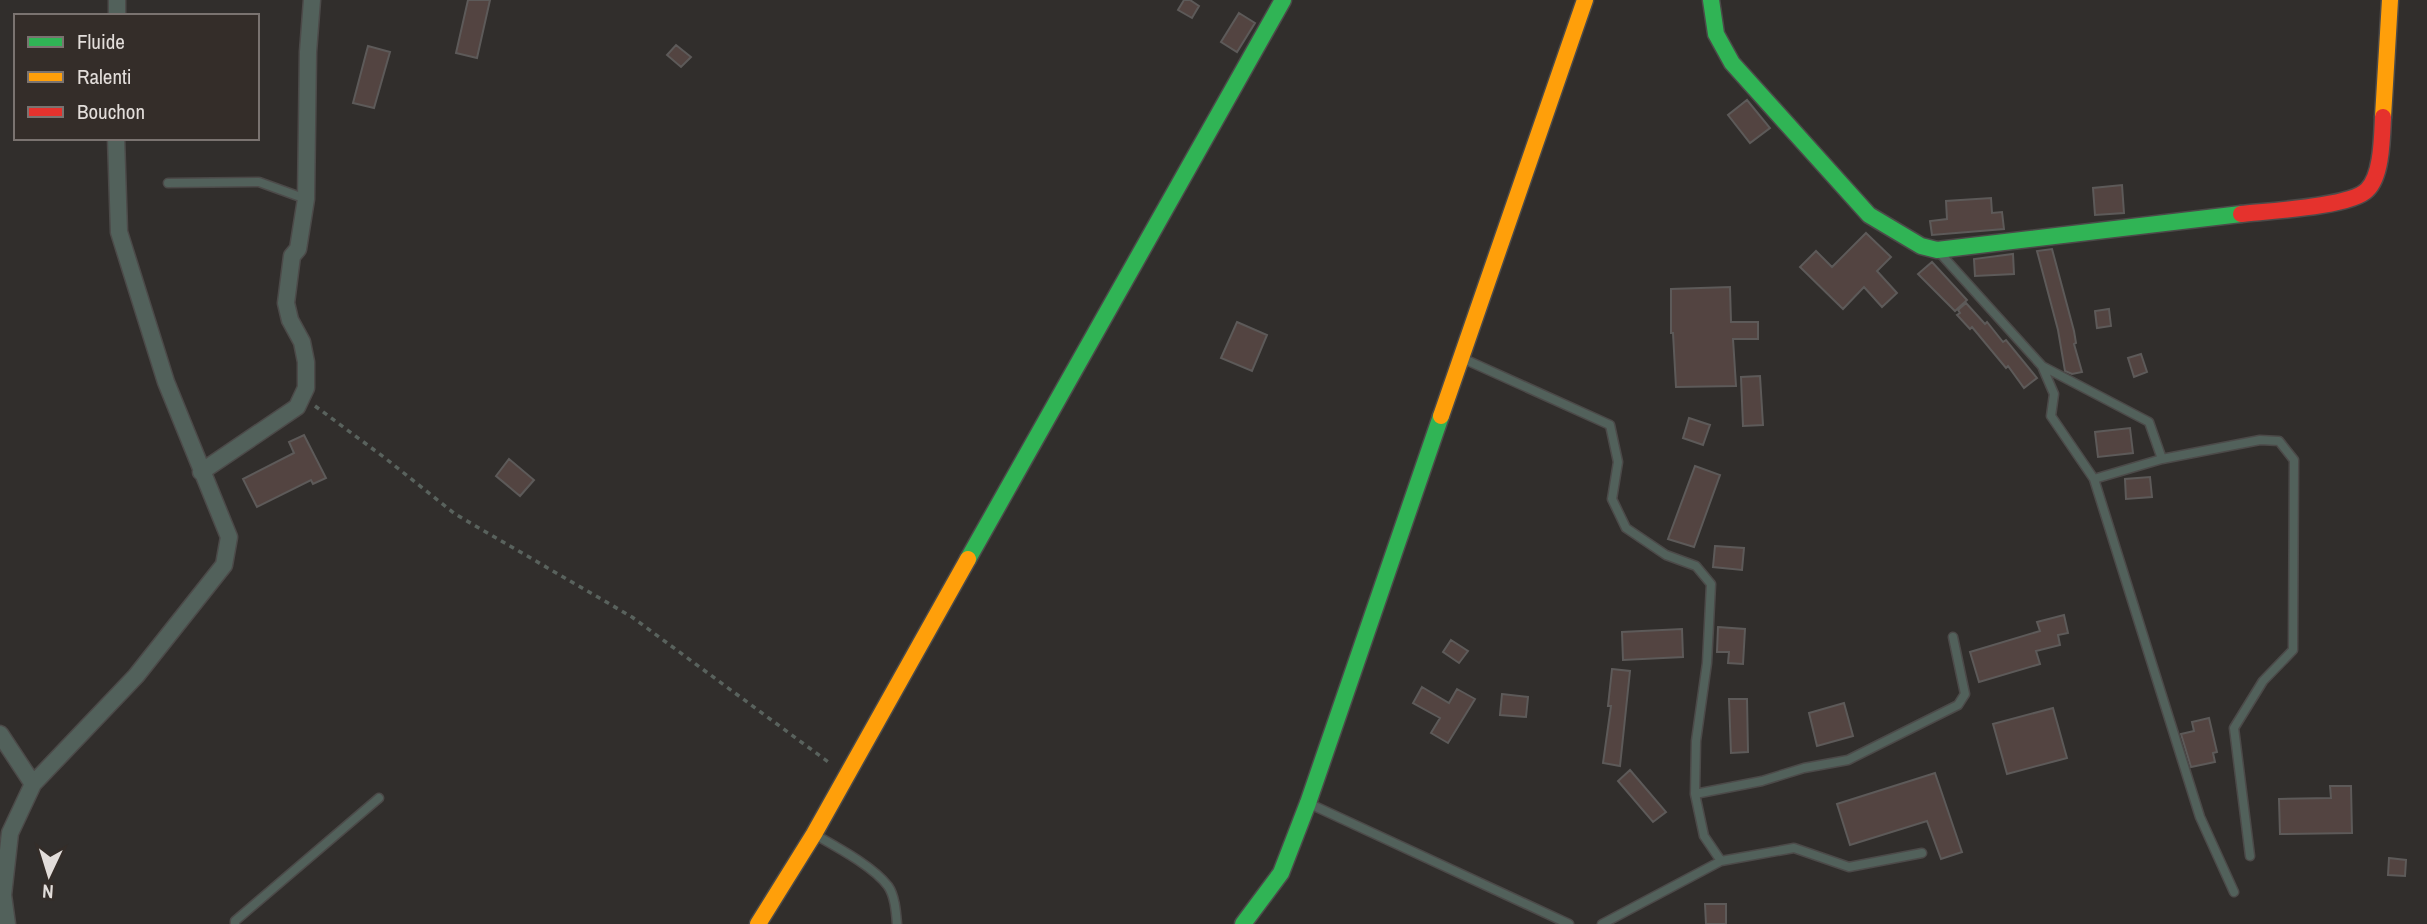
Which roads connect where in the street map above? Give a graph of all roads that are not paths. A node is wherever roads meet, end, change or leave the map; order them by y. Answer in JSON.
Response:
{"nodes":[{"id":1,"x":313,"y":0,"type":"edge"},
{"id":2,"x":1283,"y":0,"type":"edge"},
{"id":3,"x":1585,"y":0,"type":"edge"},
{"id":4,"x":1711,"y":0,"type":"edge"},
{"id":5,"x":2390,"y":0,"type":"edge"},
{"id":6,"x":116,"y":140,"type":"edge"},
{"id":7,"x":168,"y":183,"type":"dead end"},
{"id":8,"x":306,"y":199,"type":"junction"},
{"id":9,"x":1937,"y":250,"type":"junction"},
{"id":10,"x":1461,"y":357,"type":"junction"},
{"id":11,"x":2042,"y":366,"type":"junction"},
{"id":12,"x":2162,"y":459,"type":"junction"},
{"id":13,"x":201,"y":472,"type":"junction"},
{"id":14,"x":2094,"y":479,"type":"junction"},
{"id":15,"x":1953,"y":637,"type":"dead end"},
{"id":16,"x":0,"y":734,"type":"edge"},
{"id":17,"x":33,"y":784,"type":"junction"},
{"id":18,"x":1695,"y":794,"type":"junction"},
{"id":19,"x":379,"y":798,"type":"dead end"},
{"id":20,"x":1308,"y":803,"type":"junction"},
{"id":21,"x":814,"y":834,"type":"junction"},
{"id":22,"x":1922,"y":853,"type":"dead end"},
{"id":23,"x":2250,"y":856,"type":"dead end"},
{"id":24,"x":1721,"y":861,"type":"junction"},
{"id":25,"x":2234,"y":892,"type":"dead end"},
{"id":26,"x":7,"y":924,"type":"edge"},
{"id":27,"x":235,"y":924,"type":"edge"},
{"id":28,"x":758,"y":924,"type":"edge"},
{"id":29,"x":897,"y":924,"type":"edge"},
{"id":30,"x":1243,"y":924,"type":"edge"},
{"id":31,"x":1569,"y":924,"type":"edge"},
{"id":32,"x":1602,"y":924,"type":"edge"}],
"edges":[{"from":1,"to":8,"type":"street"},
{"from":2,"to":21,"type":"street"},
{"from":3,"to":10,"type":"street"},
{"from":4,"to":9,"type":"street"},
{"from":5,"to":9,"type":"street"},
{"from":6,"to":13,"type":"street"},
{"from":7,"to":8,"type":"lane"},
{"from":8,"to":13,"type":"street"},
{"from":9,"to":11,"type":"lane"},
{"from":10,"to":18,"type":"lane"},
{"from":10,"to":20,"type":"street"},
{"from":11,"to":12,"type":"lane"},
{"from":11,"to":14,"type":"lane"},
{"from":12,"to":14,"type":"lane"},
{"from":12,"to":23,"type":"lane"},
{"from":13,"to":17,"type":"street"},
{"from":14,"to":25,"type":"lane"},
{"from":15,"to":18,"type":"lane"},
{"from":16,"to":17,"type":"street"},
{"from":17,"to":26,"type":"street"},
{"from":18,"to":24,"type":"lane"},
{"from":19,"to":27,"type":"lane"},
{"from":20,"to":30,"type":"street"},
{"from":20,"to":31,"type":"lane"},
{"from":21,"to":28,"type":"street"},
{"from":21,"to":29,"type":"lane"},
{"from":22,"to":24,"type":"lane"},
{"from":24,"to":32,"type":"lane"}]}
